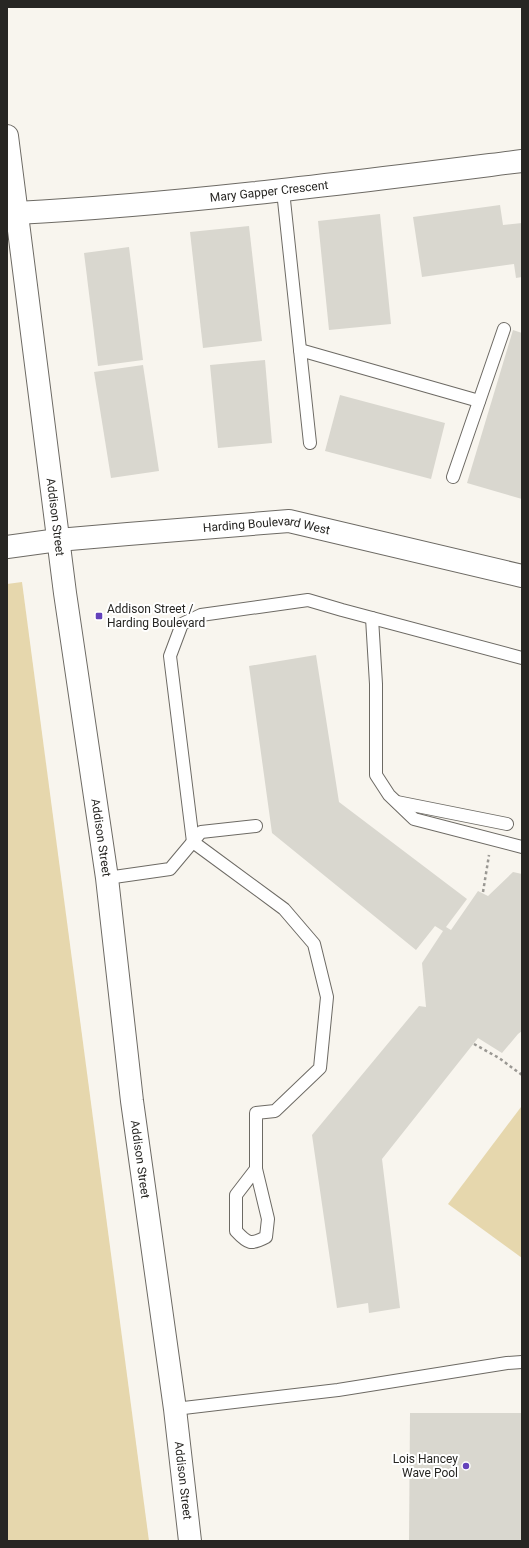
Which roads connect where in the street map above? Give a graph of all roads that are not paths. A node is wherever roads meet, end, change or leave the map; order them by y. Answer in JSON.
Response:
{"nodes":[{"id":1,"x":7,"y":136,"type":"edge"},
{"id":2,"x":522,"y":161,"type":"edge"},
{"id":3,"x":283,"y":191,"type":"junction"},
{"id":4,"x":16,"y":213,"type":"junction"},
{"id":5,"x":504,"y":329,"type":"dead end"},
{"id":6,"x":300,"y":350,"type":"junction"},
{"id":7,"x":479,"y":401,"type":"junction"},
{"id":8,"x":310,"y":443,"type":"dead end"},
{"id":9,"x":453,"y":477,"type":"dead end"},
{"id":10,"x":58,"y":540,"type":"junction"},
{"id":11,"x":7,"y":547,"type":"edge"},
{"id":12,"x":522,"y":576,"type":"edge"},
{"id":13,"x":372,"y":618,"type":"junction"},
{"id":14,"x":522,"y":658,"type":"edge"},
{"id":15,"x":396,"y":802,"type":"junction"},
{"id":16,"x":507,"y":824,"type":"dead end"},
{"id":17,"x":256,"y":826,"type":"dead end"},
{"id":18,"x":193,"y":842,"type":"junction"},
{"id":19,"x":522,"y":847,"type":"edge"},
{"id":20,"x":107,"y":878,"type":"junction"},
{"id":21,"x":256,"y":1168,"type":"junction"},
{"id":22,"x":522,"y":1362,"type":"edge"},
{"id":23,"x":175,"y":1409,"type":"junction"},
{"id":24,"x":190,"y":1541,"type":"edge"}],
"edges":[{"from":1,"to":4,"type":"street","name":"Addison Street"},
{"from":2,"to":3,"type":"street","name":"Mary Gapper Crescent"},
{"from":3,"to":4,"type":"street","name":"Mary Gapper Crescent"},
{"from":3,"to":6,"type":"lane"},
{"from":4,"to":10,"type":"street","name":"Addison Street"},
{"from":5,"to":7,"type":"lane"},
{"from":6,"to":7,"type":"lane"},
{"from":6,"to":8,"type":"lane"},
{"from":7,"to":9,"type":"lane"},
{"from":10,"to":11,"type":"street","name":"Harding Boulevard West"},
{"from":10,"to":12,"type":"street","name":"Harding Boulevard West"},
{"from":10,"to":20,"type":"street","name":"Addison Street"},
{"from":13,"to":14,"type":"lane"},
{"from":13,"to":15,"type":"lane"},
{"from":13,"to":18,"type":"lane"},
{"from":15,"to":16,"type":"lane"},
{"from":15,"to":19,"type":"lane"},
{"from":17,"to":18,"type":"lane"},
{"from":18,"to":20,"type":"lane"},
{"from":18,"to":21,"type":"lane"},
{"from":20,"to":23,"type":"street","name":"Addison Street"},
{"from":21,"to":21,"type":"lane"},
{"from":22,"to":23,"type":"lane"},
{"from":23,"to":24,"type":"street","name":"Addison Street"}]}
